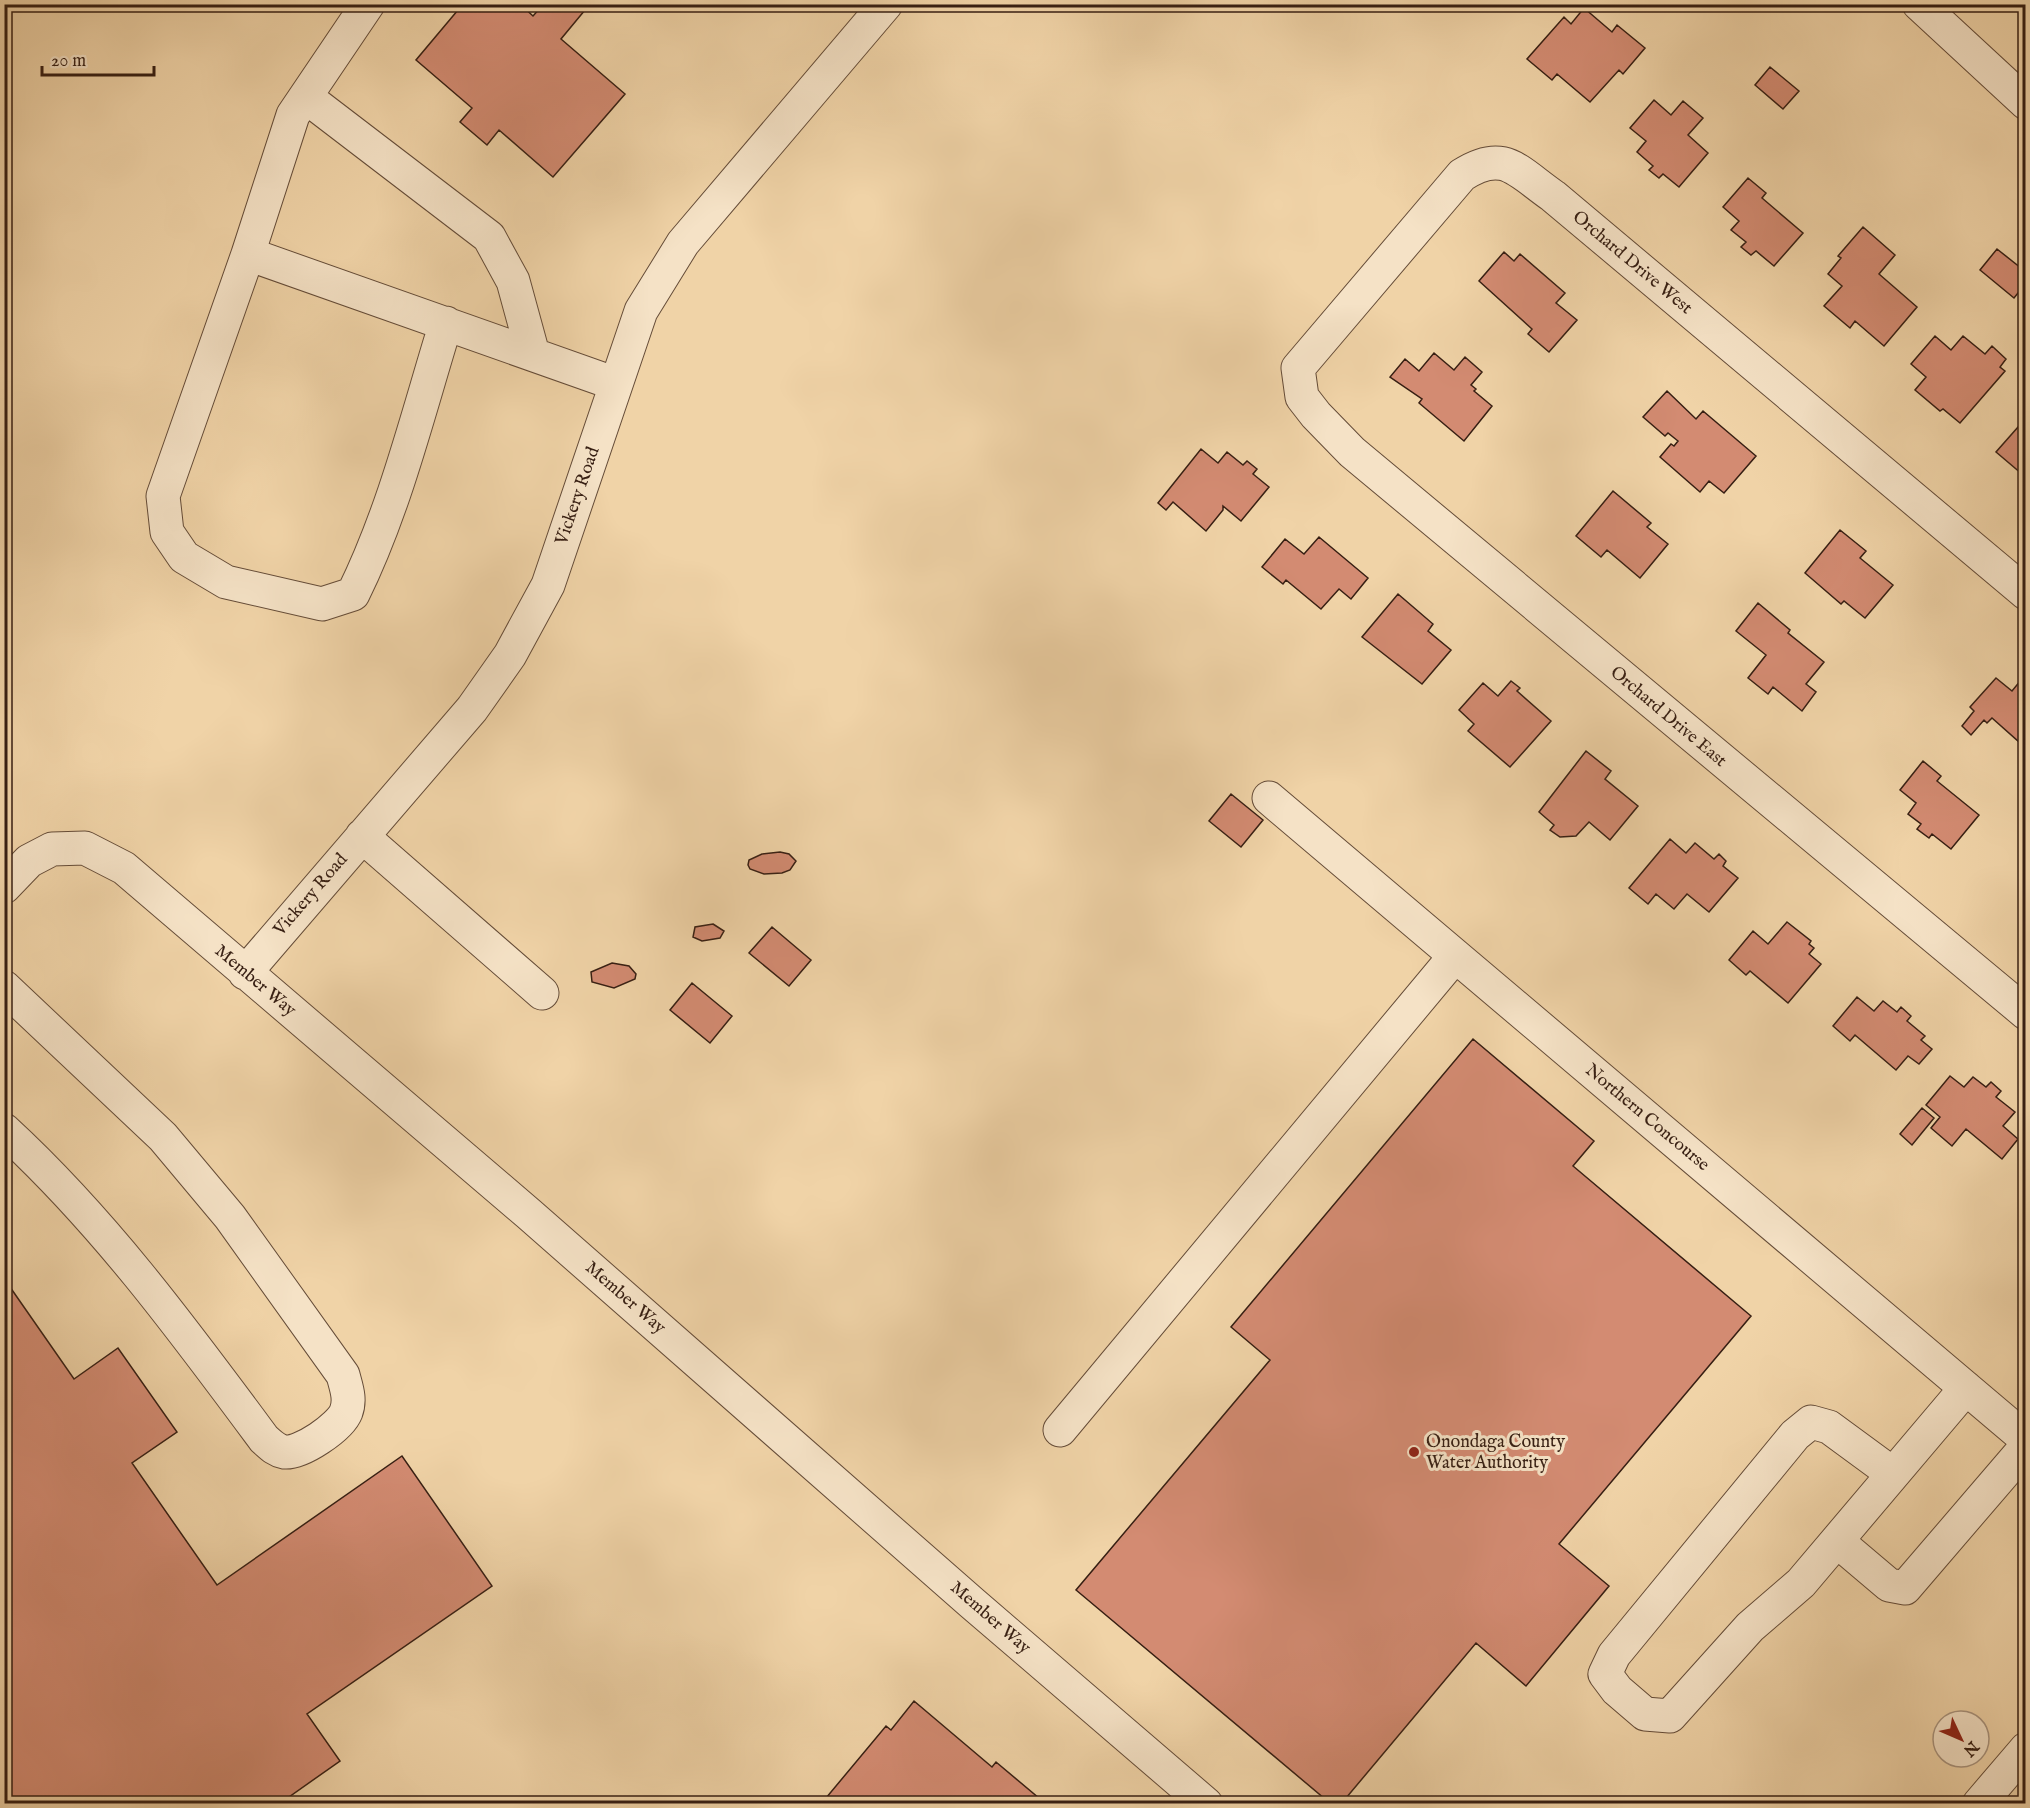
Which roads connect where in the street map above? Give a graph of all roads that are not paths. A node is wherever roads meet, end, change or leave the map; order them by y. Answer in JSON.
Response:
{"nodes":[{"id":1,"x":368,"y":4,"type":"edge"},
{"id":2,"x":886,"y":4,"type":"edge"},
{"id":3,"x":1919,"y":4,"type":"edge"},
{"id":4,"x":306,"y":97,"type":"junction"},
{"id":5,"x":2025,"y":103,"type":"edge"},
{"id":6,"x":248,"y":254,"type":"junction"},
{"id":7,"x":446,"y":323,"type":"junction"},
{"id":8,"x":533,"y":354,"type":"junction"},
{"id":9,"x":616,"y":384,"type":"junction"},
{"id":10,"x":1316,"y":415,"type":"joint"},
{"id":11,"x":2025,"y":593,"type":"edge"},
{"id":12,"x":1269,"y":798,"type":"dead end"},
{"id":13,"x":362,"y":836,"type":"junction"},
{"id":14,"x":14,"y":877,"type":"edge"},
{"id":15,"x":1455,"y":956,"type":"junction"},
{"id":16,"x":245,"y":973,"type":"junction"},
{"id":17,"x":4,"y":987,"type":"edge"},
{"id":18,"x":542,"y":993,"type":"dead end"},
{"id":19,"x":2025,"y":1013,"type":"edge"},
{"id":20,"x":4,"y":1130,"type":"edge"},
{"id":21,"x":1966,"y":1388,"type":"junction"},
{"id":22,"x":1060,"y":1430,"type":"dead end"},
{"id":23,"x":2025,"y":1438,"type":"edge"},
{"id":24,"x":2025,"y":1447,"type":"edge"},
{"id":25,"x":1893,"y":1474,"type":"junction"},
{"id":26,"x":1837,"y":1541,"type":"junction"},
{"id":27,"x":2025,"y":1749,"type":"edge"},
{"id":28,"x":1988,"y":1794,"type":"edge"},
{"id":29,"x":1206,"y":1803,"type":"edge"}],
"edges":[{"from":1,"to":4,"type":"street"},
{"from":2,"to":9,"type":"street","name":"Vickery Road"},
{"from":3,"to":5,"type":"street"},
{"from":4,"to":6,"type":"street"},
{"from":4,"to":8,"type":"street"},
{"from":6,"to":7,"type":"street"},
{"from":6,"to":7,"type":"street"},
{"from":7,"to":8,"type":"street"},
{"from":8,"to":9,"type":"street"},
{"from":9,"to":13,"type":"street","name":"Vickery Road"},
{"from":10,"to":11,"type":"street","name":"Orchard Drive West"},
{"from":10,"to":19,"type":"street","name":"Orchard Drive East"},
{"from":12,"to":15,"type":"street","name":"Northern Concourse"},
{"from":13,"to":16,"type":"street","name":"Vickery Road"},
{"from":13,"to":18,"type":"street"},
{"from":14,"to":16,"type":"street","name":"Member Way"},
{"from":15,"to":21,"type":"street","name":"Northern Concourse"},
{"from":15,"to":22,"type":"street"},
{"from":16,"to":29,"type":"street","name":"Member Way"},
{"from":17,"to":20,"type":"street"},
{"from":21,"to":23,"type":"street","name":"Northern Concourse"},
{"from":21,"to":25,"type":"street"},
{"from":24,"to":26,"type":"street"},
{"from":25,"to":26,"type":"street"},
{"from":25,"to":26,"type":"street"},
{"from":27,"to":28,"type":"street"}]}
